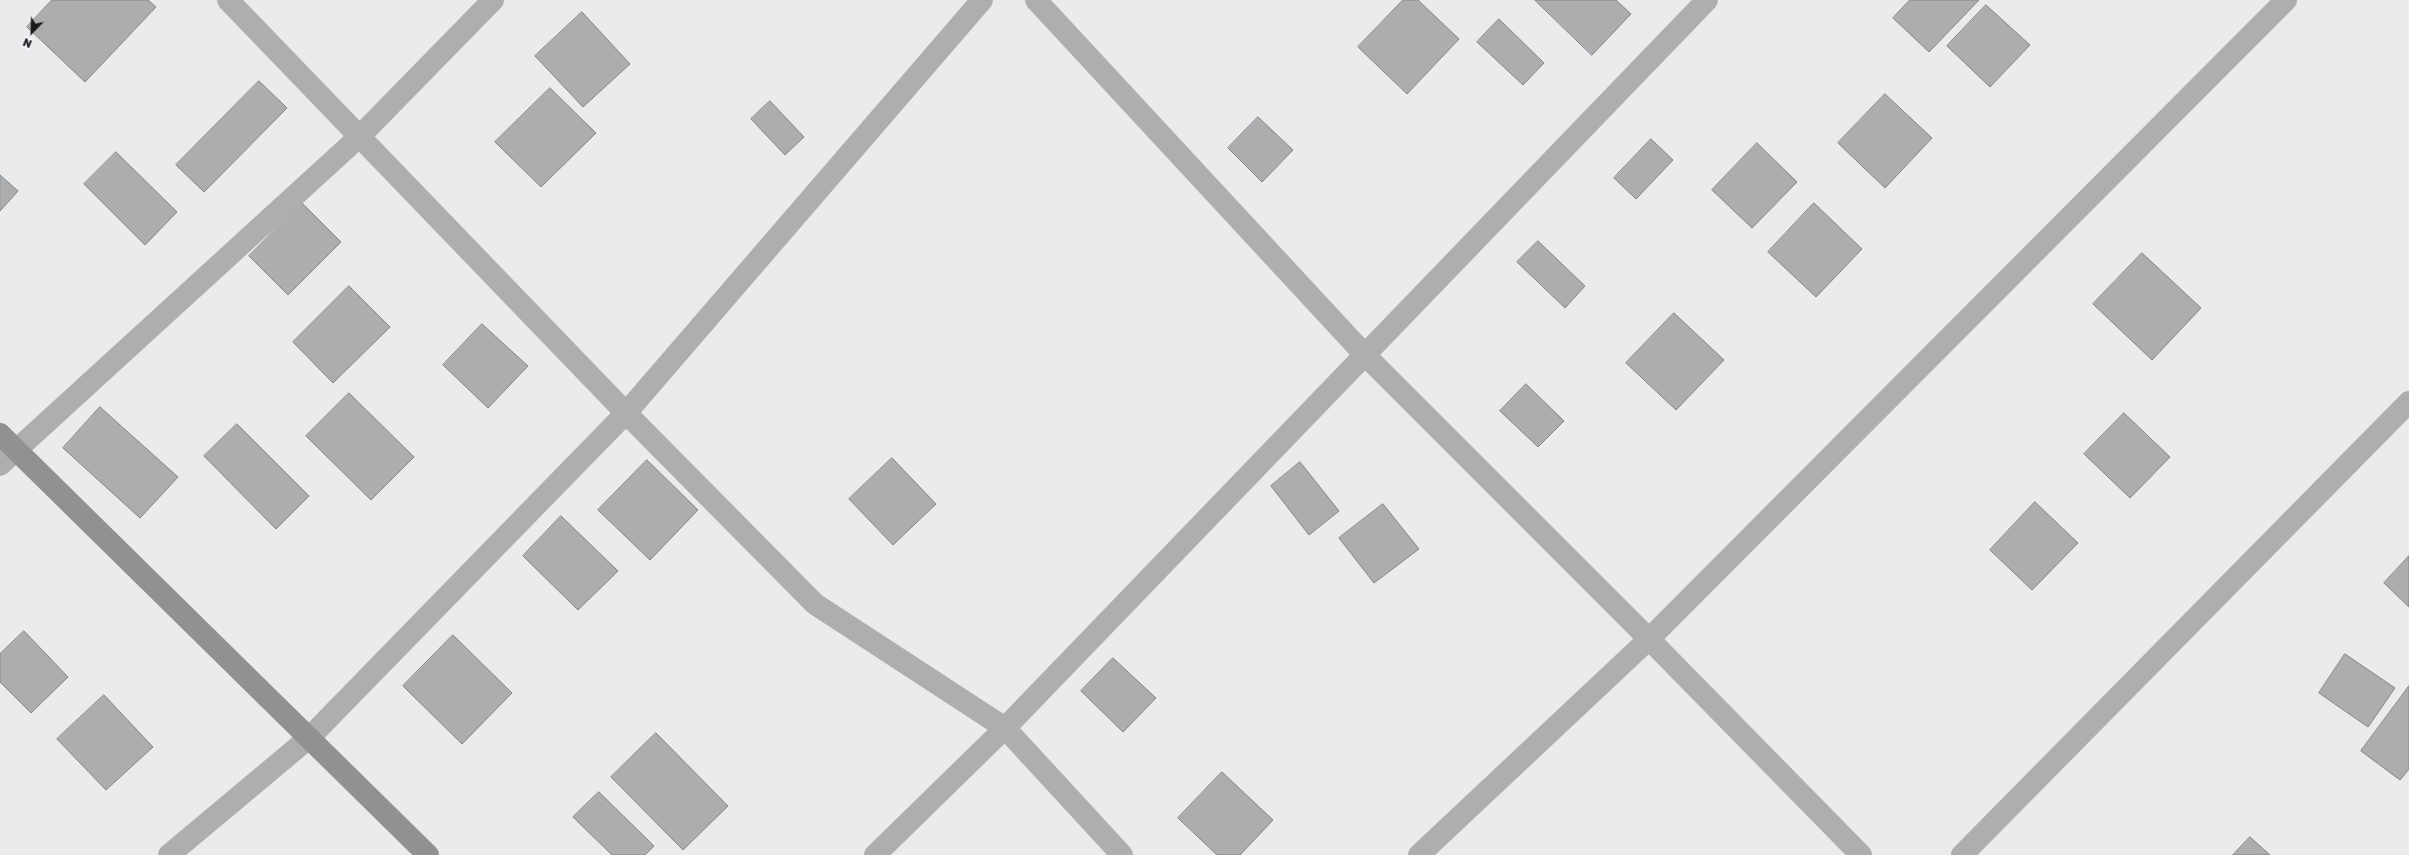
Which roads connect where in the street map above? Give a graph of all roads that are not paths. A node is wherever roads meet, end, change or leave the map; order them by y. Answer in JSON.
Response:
{"nodes":[{"id":1,"x":228,"y":0,"type":"edge"},
{"id":2,"x":493,"y":0,"type":"edge"},
{"id":3,"x":982,"y":0,"type":"edge"},
{"id":4,"x":1036,"y":0,"type":"edge"},
{"id":5,"x":1707,"y":0,"type":"edge"},
{"id":6,"x":2286,"y":0,"type":"edge"},
{"id":7,"x":360,"y":136,"type":"junction"},
{"id":8,"x":1364,"y":355,"type":"junction"},
{"id":9,"x":2409,"y":402,"type":"edge"},
{"id":10,"x":626,"y":413,"type":"junction"},
{"id":11,"x":0,"y":434,"type":"edge"},
{"id":12,"x":16,"y":449,"type":"junction"},
{"id":13,"x":0,"y":465,"type":"edge"},
{"id":14,"x":1649,"y":639,"type":"junction"},
{"id":15,"x":1005,"y":728,"type":"junction"},
{"id":16,"x":310,"y":737,"type":"junction"},
{"id":17,"x":169,"y":855,"type":"edge"},
{"id":18,"x":428,"y":855,"type":"edge"},
{"id":19,"x":875,"y":855,"type":"edge"},
{"id":20,"x":1122,"y":855,"type":"edge"},
{"id":21,"x":1419,"y":855,"type":"edge"},
{"id":22,"x":1862,"y":855,"type":"edge"},
{"id":23,"x":1962,"y":855,"type":"edge"}],
"edges":[{"from":1,"to":7,"type":"street"},
{"from":2,"to":7,"type":"street"},
{"from":3,"to":10,"type":"street"},
{"from":4,"to":8,"type":"street"},
{"from":5,"to":8,"type":"street"},
{"from":6,"to":14,"type":"street"},
{"from":7,"to":10,"type":"street"},
{"from":7,"to":12,"type":"street"},
{"from":8,"to":14,"type":"street"},
{"from":8,"to":15,"type":"street"},
{"from":9,"to":23,"type":"street"},
{"from":10,"to":15,"type":"street"},
{"from":10,"to":16,"type":"street"},
{"from":11,"to":12,"type":"street"},
{"from":12,"to":13,"type":"street"},
{"from":12,"to":16,"type":"street"},
{"from":14,"to":21,"type":"street"},
{"from":14,"to":22,"type":"street"},
{"from":15,"to":19,"type":"street"},
{"from":15,"to":20,"type":"street"},
{"from":16,"to":17,"type":"street"},
{"from":16,"to":18,"type":"street"}]}
